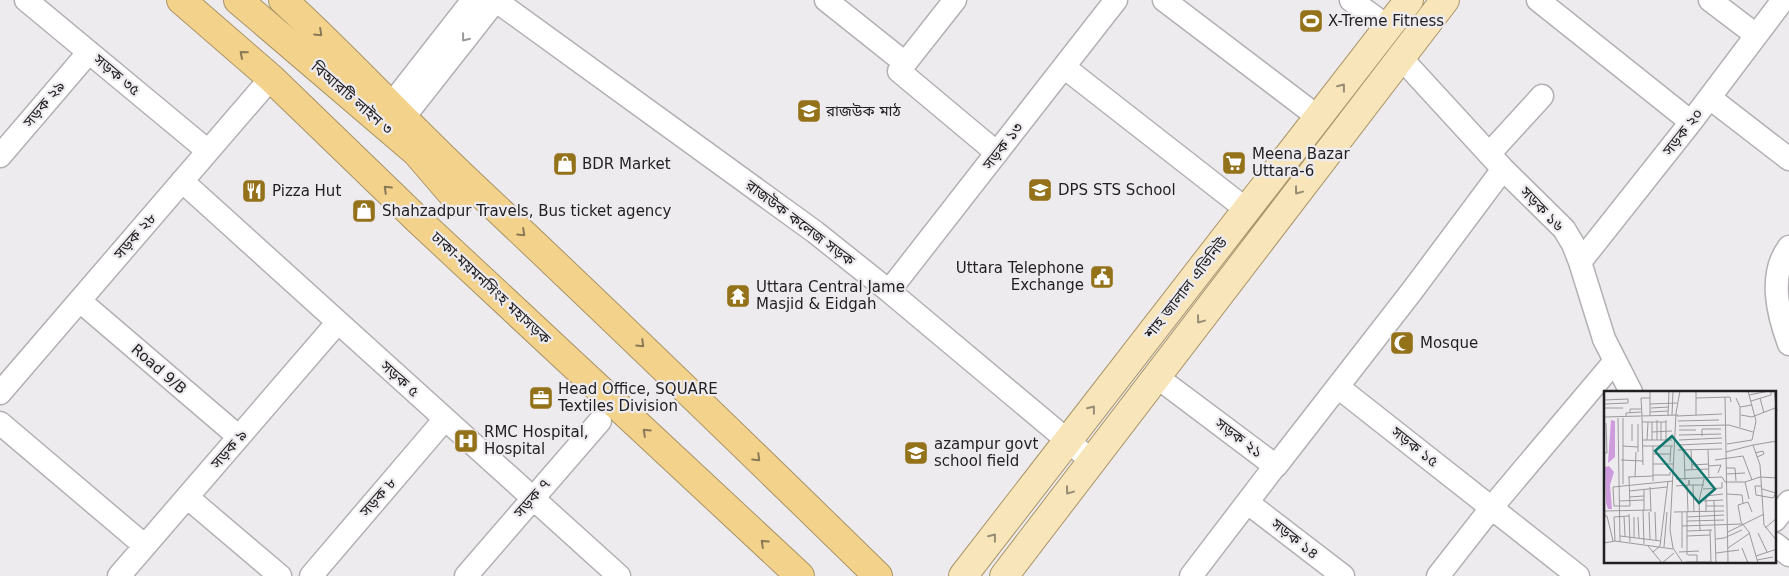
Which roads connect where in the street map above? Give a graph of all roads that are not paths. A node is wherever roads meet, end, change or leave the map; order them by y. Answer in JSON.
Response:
{"nodes":[{"id":1,"x":26,"y":0,"type":"edge"},
{"id":2,"x":182,"y":0,"type":"edge"},
{"id":3,"x":238,"y":0,"type":"edge"},
{"id":4,"x":283,"y":0,"type":"edge"},
{"id":5,"x":473,"y":0,"type":"edge"},
{"id":6,"x":495,"y":0,"type":"edge"},
{"id":7,"x":826,"y":0,"type":"edge"},
{"id":8,"x":955,"y":0,"type":"edge"},
{"id":9,"x":1116,"y":0,"type":"edge"},
{"id":10,"x":1164,"y":0,"type":"edge"},
{"id":11,"x":1351,"y":0,"type":"edge"},
{"id":12,"x":1409,"y":0,"type":"edge"},
{"id":13,"x":1445,"y":0,"type":"edge"},
{"id":14,"x":1538,"y":0,"type":"edge"},
{"id":15,"x":1710,"y":0,"type":"edge"},
{"id":16,"x":1783,"y":0,"type":"edge"},
{"id":17,"x":1388,"y":27,"type":"junction"},
{"id":18,"x":1756,"y":34,"type":"junction"},
{"id":19,"x":89,"y":52,"type":"junction"},
{"id":20,"x":1401,"y":58,"type":"junction"},
{"id":21,"x":905,"y":62,"type":"junction"},
{"id":22,"x":1064,"y":67,"type":"junction"},
{"id":23,"x":270,"y":78,"type":"junction"},
{"id":24,"x":1542,"y":96,"type":"dead end"},
{"id":25,"x":1710,"y":98,"type":"junction"},
{"id":26,"x":396,"y":110,"type":"junction"},
{"id":27,"x":1318,"y":117,"type":"junction"},
{"id":28,"x":1691,"y":122,"type":"junction"},
{"id":29,"x":208,"y":151,"type":"junction"},
{"id":30,"x":997,"y":153,"type":"junction"},
{"id":31,"x":0,"y":156,"type":"edge"},
{"id":32,"x":1789,"y":159,"type":"edge"},
{"id":33,"x":1496,"y":161,"type":"junction"},
{"id":34,"x":182,"y":181,"type":"junction"},
{"id":35,"x":470,"y":198,"type":"junction"},
{"id":36,"x":1246,"y":210,"type":"junction"},
{"id":37,"x":1786,"y":252,"type":"edge"},
{"id":38,"x":1580,"y":262,"type":"junction"},
{"id":39,"x":889,"y":292,"type":"junction"},
{"id":40,"x":80,"y":300,"type":"junction"},
{"id":41,"x":338,"y":322,"type":"junction"},
{"id":42,"x":1789,"y":344,"type":"edge"},
{"id":43,"x":1615,"y":361,"type":"junction"},
{"id":44,"x":1156,"y":377,"type":"junction"},
{"id":45,"x":1338,"y":387,"type":"junction"},
{"id":46,"x":1630,"y":391,"type":"edge"},
{"id":47,"x":0,"y":393,"type":"edge"},
{"id":48,"x":1180,"y":394,"type":"junction"},
{"id":49,"x":445,"y":419,"type":"junction"},
{"id":50,"x":600,"y":421,"type":"dead end"},
{"id":51,"x":0,"y":423,"type":"edge"},
{"id":52,"x":239,"y":437,"type":"junction"},
{"id":53,"x":1067,"y":442,"type":"junction"},
{"id":54,"x":1092,"y":462,"type":"junction"},
{"id":55,"x":187,"y":497,"type":"junction"},
{"id":56,"x":533,"y":498,"type":"junction"},
{"id":57,"x":1789,"y":502,"type":"edge"},
{"id":58,"x":1248,"y":503,"type":"junction"},
{"id":59,"x":1492,"y":507,"type":"junction"},
{"id":60,"x":1776,"y":519,"type":"edge"},
{"id":61,"x":1776,"y":545,"type":"edge"},
{"id":62,"x":145,"y":546,"type":"junction"},
{"id":63,"x":1789,"y":555,"type":"edge"},
{"id":64,"x":277,"y":575,"type":"edge"},
{"id":65,"x":119,"y":576,"type":"edge"},
{"id":66,"x":310,"y":576,"type":"edge"},
{"id":67,"x":466,"y":576,"type":"edge"},
{"id":68,"x":619,"y":576,"type":"edge"},
{"id":69,"x":800,"y":576,"type":"edge"},
{"id":70,"x":878,"y":576,"type":"edge"},
{"id":71,"x":963,"y":576,"type":"edge"},
{"id":72,"x":1004,"y":576,"type":"edge"},
{"id":73,"x":1191,"y":576,"type":"edge"},
{"id":74,"x":1343,"y":576,"type":"edge"},
{"id":75,"x":1438,"y":576,"type":"edge"},
{"id":76,"x":1578,"y":576,"type":"edge"}],
"edges":[{"from":1,"to":19,"type":"street","name":"সড়ক ৩৫"},
{"from":23,"to":2,"type":"highway","name":"ঢাকা-ময়মনসিংহ মহাসড়ক","one_way":true},
{"from":3,"to":35,"type":"highway","name":"বিআরটি লাইন ৩"},
{"from":4,"to":26,"type":"highway","one_way":true},
{"from":5,"to":26,"type":"street"},
{"from":6,"to":26,"type":"street","one_way":true},
{"from":6,"to":39,"type":"street","name":"রাজউক কলেজ সড়ক"},
{"from":7,"to":21,"type":"street"},
{"from":8,"to":21,"type":"street"},
{"from":9,"to":22,"type":"street","name":"সড়ক ১৩"},
{"from":10,"to":27,"type":"street"},
{"from":11,"to":17,"type":"street"},
{"from":12,"to":17,"type":"main road","name":"শাহ জালাল এভিনিউ"},
{"from":13,"to":20,"type":"main road","name":"শাহ জালাল এভিনিউ"},
{"from":14,"to":28,"type":"street"},
{"from":15,"to":18,"type":"street"},
{"from":16,"to":18,"type":"street","name":"সড়ক ২০"},
{"from":27,"to":17,"type":"main road","name":"শাহ জালাল এভিনিউ","one_way":true},
{"from":18,"to":25,"type":"street","name":"সড়ক ২০"},
{"from":19,"to":29,"type":"street","name":"সড়ক ৩৫"},
{"from":19,"to":31,"type":"street","name":"সড়ক ২৯"},
{"from":20,"to":33,"type":"street","name":"সড়ক ১৬"},
{"from":20,"to":44,"type":"main road","name":"শাহ জালাল এভিনিউ","one_way":true},
{"from":21,"to":30,"type":"street"},
{"from":22,"to":30,"type":"street","name":"সড়ক ১৩"},
{"from":22,"to":36,"type":"street"},
{"from":23,"to":29,"type":"street","name":"সড়ক ২৮"},
{"from":69,"to":23,"type":"highway","name":"ঢাকা-ময়মনসিংহ মহাসড়ক","one_way":true},
{"from":24,"to":33,"type":"street","name":"সড়ক ২১"},
{"from":25,"to":28,"type":"street","name":"সড়ক ২০"},
{"from":25,"to":32,"type":"street"},
{"from":26,"to":35,"type":"highway"},
{"from":27,"to":36,"type":"main road","name":"শাহ জালাল এভিনিউ"},
{"from":28,"to":38,"type":"street","name":"সড়ক ২০"},
{"from":29,"to":34,"type":"street","name":"সড়ক ২৮"},
{"from":30,"to":39,"type":"street","name":"সড়ক ১৩"},
{"from":33,"to":38,"type":"street","name":"সড়ক ১৬"},
{"from":33,"to":45,"type":"street","name":"সড়ক ২১"},
{"from":34,"to":40,"type":"street","name":"সড়ক ২৮"},
{"from":34,"to":41,"type":"street","name":"সড়ক ৫"},
{"from":35,"to":70,"type":"highway","one_way":true},
{"from":53,"to":36,"type":"main road","name":"শাহ জালাল এভিনিউ","one_way":true},
{"from":37,"to":42,"type":"street"},
{"from":38,"to":43,"type":"street","name":"সড়ক ১৬"},
{"from":39,"to":53,"type":"street","name":"রাজউক কলেজ সড়ক"},
{"from":40,"to":47,"type":"street","name":"সড়ক ২৮"},
{"from":40,"to":52,"type":"street","name":"Road 9/B"},
{"from":41,"to":49,"type":"street","name":"সড়ক ৫"},
{"from":41,"to":52,"type":"street","name":"সড়ক ৯"},
{"from":43,"to":46,"type":"street","name":"সড়ক ১৬"},
{"from":43,"to":59,"type":"street"},
{"from":44,"to":48,"type":"street","name":"সড়ক ২১"},
{"from":44,"to":54,"type":"main road","name":"শাহ জালাল এভিনিউ"},
{"from":45,"to":48,"type":"street","name":"সড়ক ২১"},
{"from":45,"to":59,"type":"street","name":"সড়ক ১৫"},
{"from":48,"to":58,"type":"street","name":"সড়ক ২১"},
{"from":49,"to":56,"type":"street","name":"সড়ক ৫"},
{"from":49,"to":66,"type":"street","name":"সড়ক ৮"},
{"from":50,"to":56,"type":"street","name":"সড়ক ৭"},
{"from":51,"to":62,"type":"street"},
{"from":52,"to":55,"type":"street","name":"সড়ক ৯"},
{"from":53,"to":54,"type":"street","name":"রাজউক কলেজ সড়ক"},
{"from":71,"to":53,"type":"main road","name":"শাহ জালাল এভিনিউ","one_way":true},
{"from":54,"to":72,"type":"main road","name":"শাহ জালাল এভিনিউ","one_way":true},
{"from":55,"to":62,"type":"street","name":"সড়ক ৯"},
{"from":55,"to":64,"type":"street"},
{"from":56,"to":67,"type":"street","name":"সড়ক ৭"},
{"from":56,"to":68,"type":"street","name":"সড়ক ৫"},
{"from":57,"to":60,"type":"street"},
{"from":58,"to":73,"type":"street","name":"সড়ক ২১"},
{"from":58,"to":74,"type":"street","name":"সড়ক ১৪"},
{"from":59,"to":75,"type":"street"},
{"from":59,"to":76,"type":"street","name":"সড়ক ১৫"},
{"from":61,"to":63,"type":"street"},
{"from":62,"to":65,"type":"street","name":"সড়ক ৯"}]}
